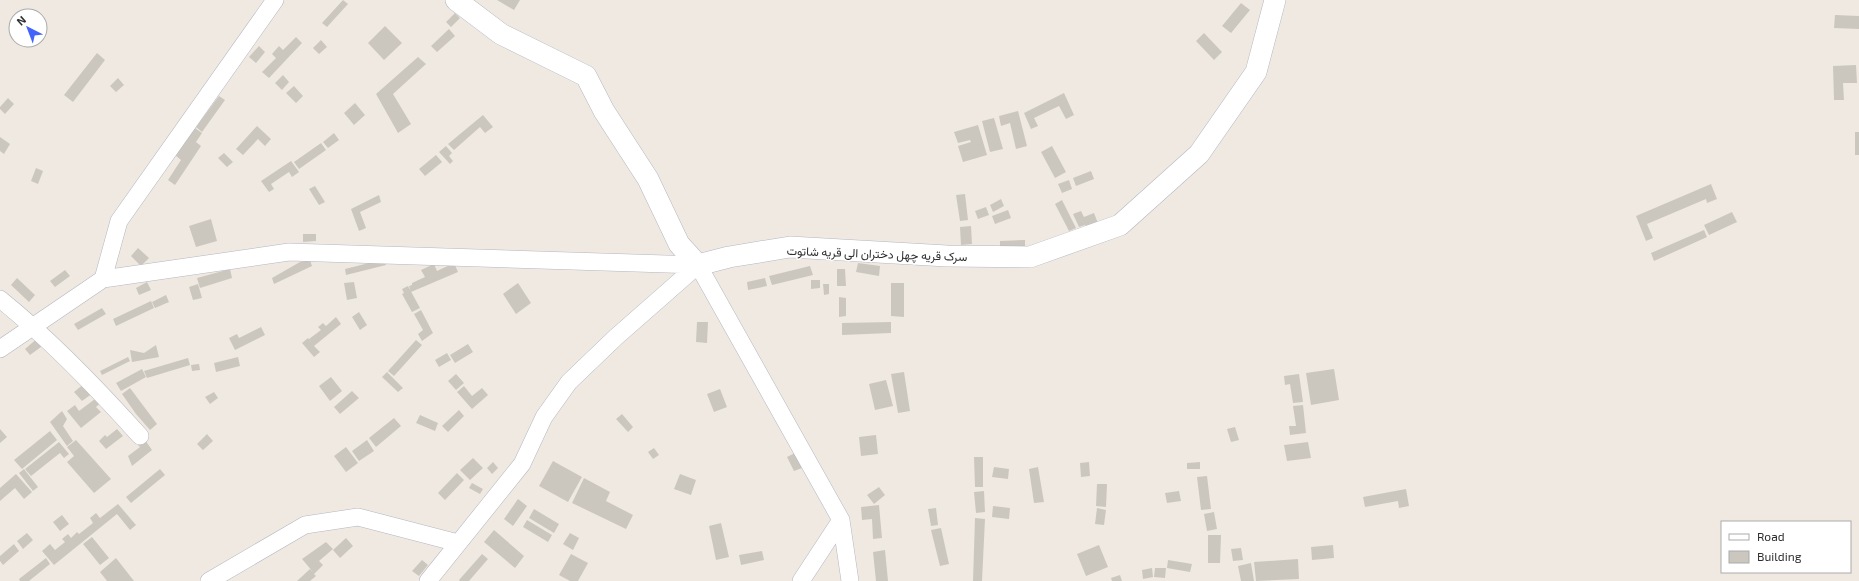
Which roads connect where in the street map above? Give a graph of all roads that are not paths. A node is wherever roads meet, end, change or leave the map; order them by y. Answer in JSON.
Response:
{"nodes":[{"id":1,"x":275,"y":0,"type":"edge"},
{"id":2,"x":456,"y":0,"type":"edge"},
{"id":3,"x":1275,"y":0,"type":"edge"},
{"id":4,"x":698,"y":265,"type":"junction"},
{"id":5,"x":103,"y":279,"type":"junction"},
{"id":6,"x":0,"y":299,"type":"edge"},
{"id":7,"x":34,"y":326,"type":"junction"},
{"id":8,"x":0,"y":349,"type":"edge"},
{"id":9,"x":140,"y":436,"type":"dead end"},
{"id":10,"x":841,"y":520,"type":"junction"},
{"id":11,"x":458,"y":543,"type":"junction"},
{"id":12,"x":209,"y":581,"type":"edge"},
{"id":13,"x":428,"y":581,"type":"edge"},
{"id":14,"x":801,"y":581,"type":"edge"},
{"id":15,"x":850,"y":581,"type":"edge"}],
"edges":[{"from":1,"to":5,"type":"street"},
{"from":2,"to":4,"type":"street"},
{"from":3,"to":4,"type":"street","name":"سرک قریه چهل دختران الی قریه شاتوت"},
{"from":4,"to":5,"type":"street"},
{"from":4,"to":10,"type":"street"},
{"from":4,"to":11,"type":"street"},
{"from":5,"to":7,"type":"street"},
{"from":6,"to":7,"type":"street"},
{"from":7,"to":8,"type":"street"},
{"from":7,"to":9,"type":"street"},
{"from":10,"to":14,"type":"street"},
{"from":10,"to":15,"type":"street"},
{"from":11,"to":12,"type":"street"},
{"from":11,"to":13,"type":"street"}]}
